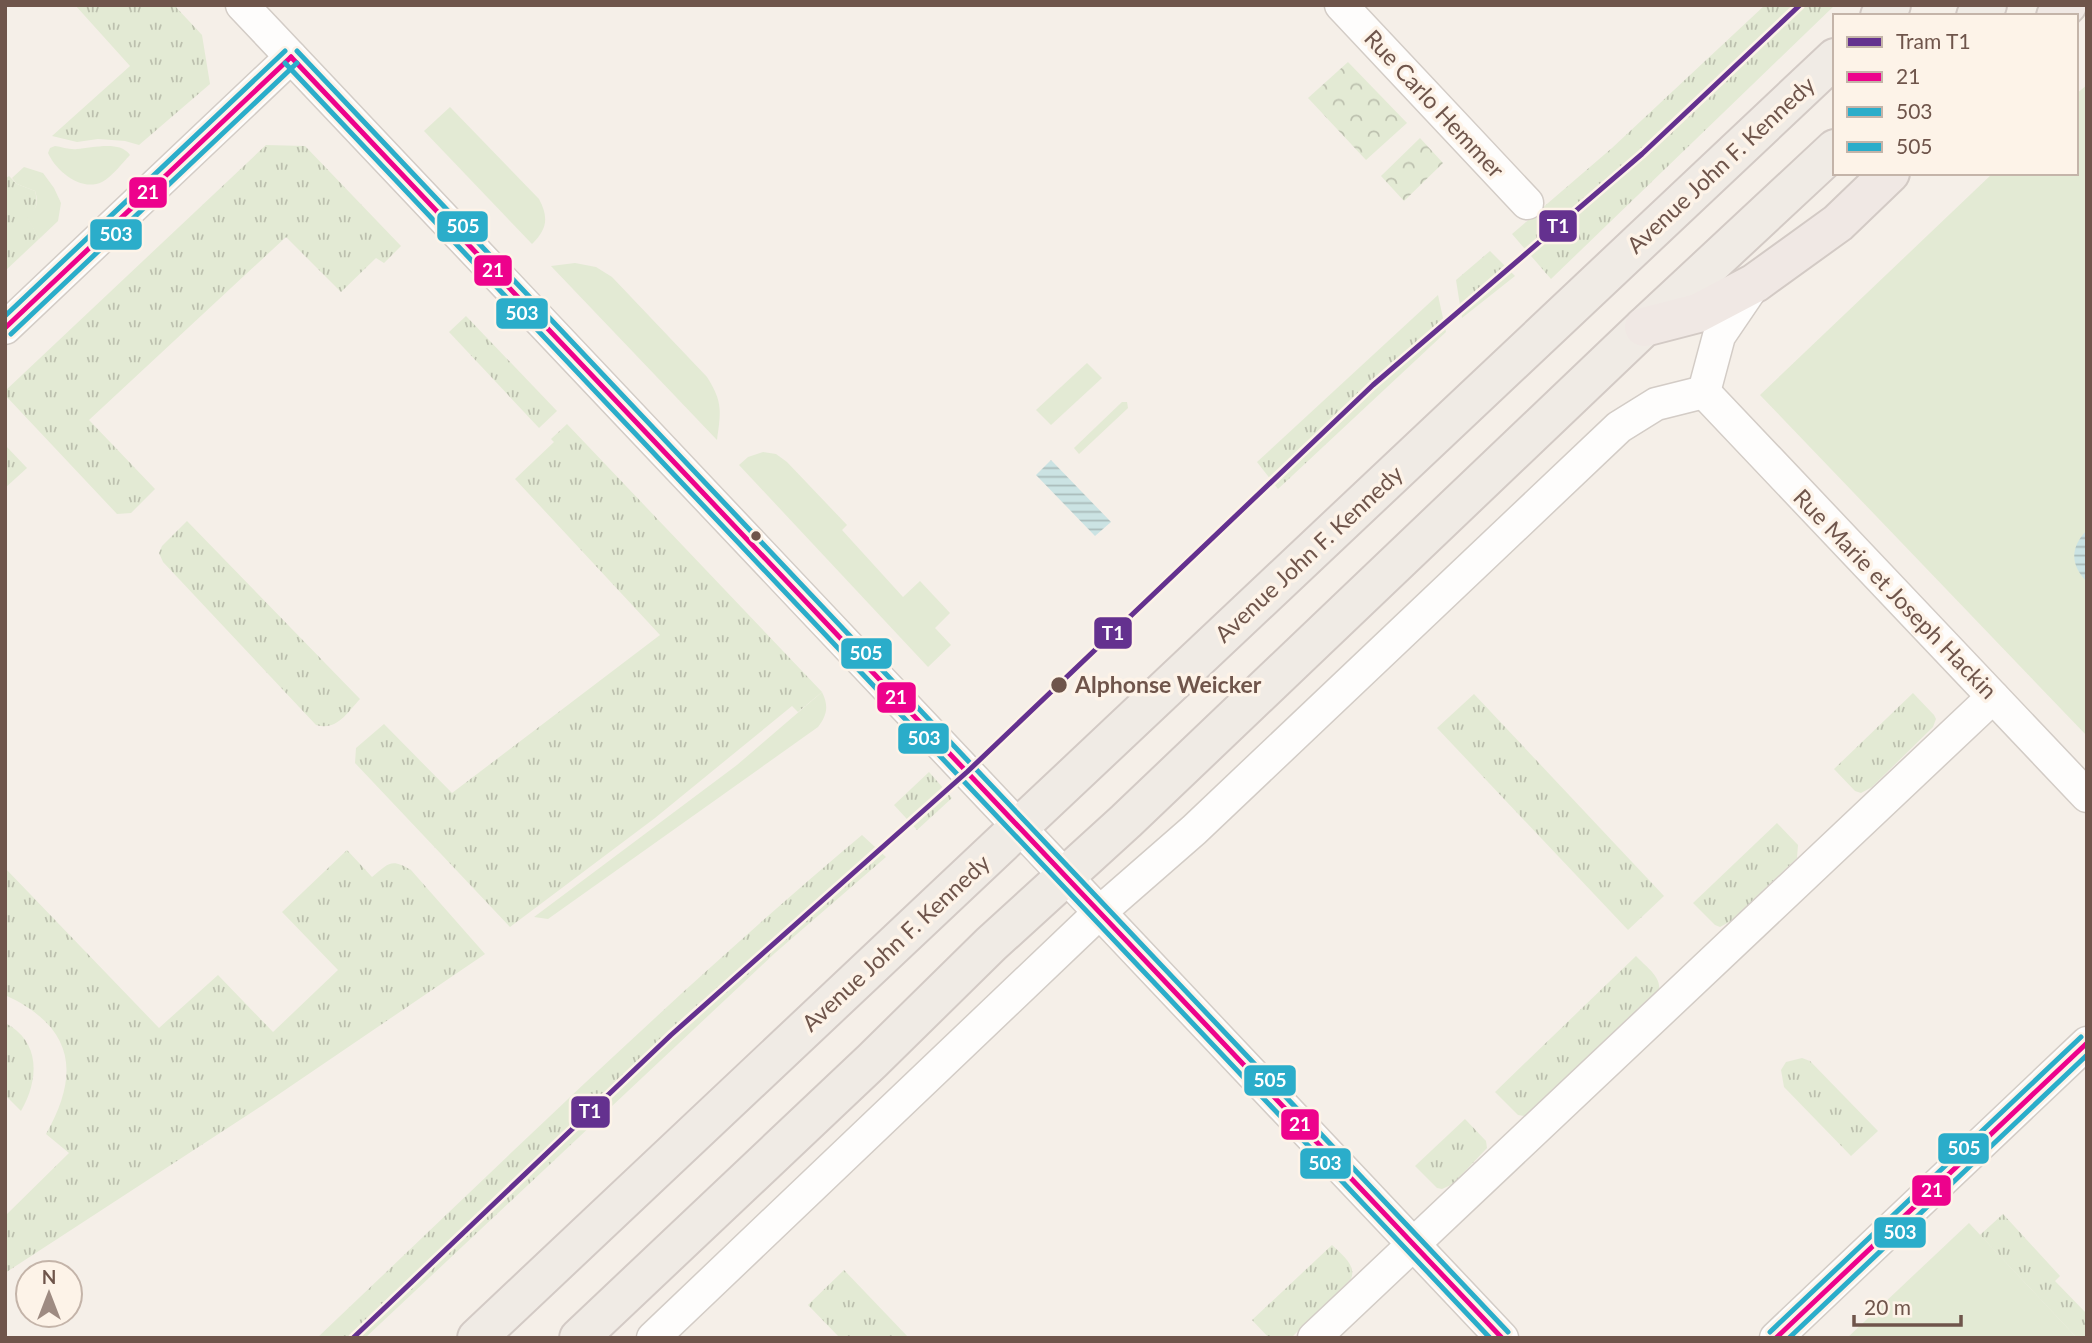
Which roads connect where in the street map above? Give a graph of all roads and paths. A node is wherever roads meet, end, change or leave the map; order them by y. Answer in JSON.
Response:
{"nodes":[{"id":1,"x":242,"y":5,"type":"edge"},
{"id":2,"x":1346,"y":7,"type":"edge"},
{"id":3,"x":290,"y":57,"type":"junction"},
{"id":4,"x":1833,"y":60,"type":"edge"},
{"id":5,"x":1833,"y":151,"type":"edge"},
{"id":6,"x":1888,"y":175,"type":"edge"},
{"id":7,"x":1528,"y":203,"type":"dead end"},
{"id":8,"x":1755,"y":283,"type":"junction"},
{"id":9,"x":1644,"y":327,"type":"junction"},
{"id":10,"x":5,"y":328,"type":"edge"},
{"id":11,"x":1704,"y":392,"type":"junction"},
{"id":12,"x":1993,"y":697,"type":"junction"},
{"id":13,"x":2087,"y":796,"type":"edge"},
{"id":14,"x":1019,"y":827,"type":"junction"},
{"id":15,"x":1065,"y":875,"type":"junction"},
{"id":16,"x":1100,"y":912,"type":"junction"},
{"id":17,"x":2087,"y":1043,"type":"edge"},
{"id":18,"x":872,"y":1061,"type":"junction"},
{"id":19,"x":905,"y":1098,"type":"junction"},
{"id":20,"x":1413,"y":1244,"type":"junction"},
{"id":21,"x":477,"y":1338,"type":"edge"},
{"id":22,"x":579,"y":1338,"type":"edge"},
{"id":23,"x":653,"y":1338,"type":"edge"},
{"id":24,"x":1314,"y":1338,"type":"edge"},
{"id":25,"x":1502,"y":1338,"type":"edge"},
{"id":26,"x":1776,"y":1338,"type":"edge"}],
"edges":[{"from":1,"to":3,"type":"street"},
{"from":2,"to":7,"type":"street","name":"Rue Carlo Hemmer"},
{"from":3,"to":10,"type":"street"},
{"from":3,"to":14,"type":"street"},
{"from":4,"to":14,"type":"main road","name":"Avenue John F. Kennedy"},
{"from":5,"to":9,"type":"main road"},
{"from":6,"to":8,"type":"highway"},
{"from":8,"to":9,"type":"highway"},
{"from":8,"to":11,"type":"street"},
{"from":9,"to":15,"type":"main road"},
{"from":11,"to":12,"type":"street","name":"Rue Marie et Joseph Hackin"},
{"from":11,"to":16,"type":"street"},
{"from":12,"to":13,"type":"street","name":"Rue Marie et Joseph Hackin"},
{"from":12,"to":20,"type":"street"},
{"from":14,"to":15,"type":"street"},
{"from":14,"to":21,"type":"main road","name":"Avenue John F. Kennedy"},
{"from":15,"to":16,"type":"street"},
{"from":15,"to":18,"type":"main road"},
{"from":16,"to":19,"type":"street"},
{"from":16,"to":20,"type":"street"},
{"from":17,"to":26,"type":"street"},
{"from":18,"to":19,"type":"street"},
{"from":18,"to":22,"type":"main road"},
{"from":19,"to":23,"type":"street"},
{"from":20,"to":24,"type":"street"},
{"from":20,"to":25,"type":"street"}]}
